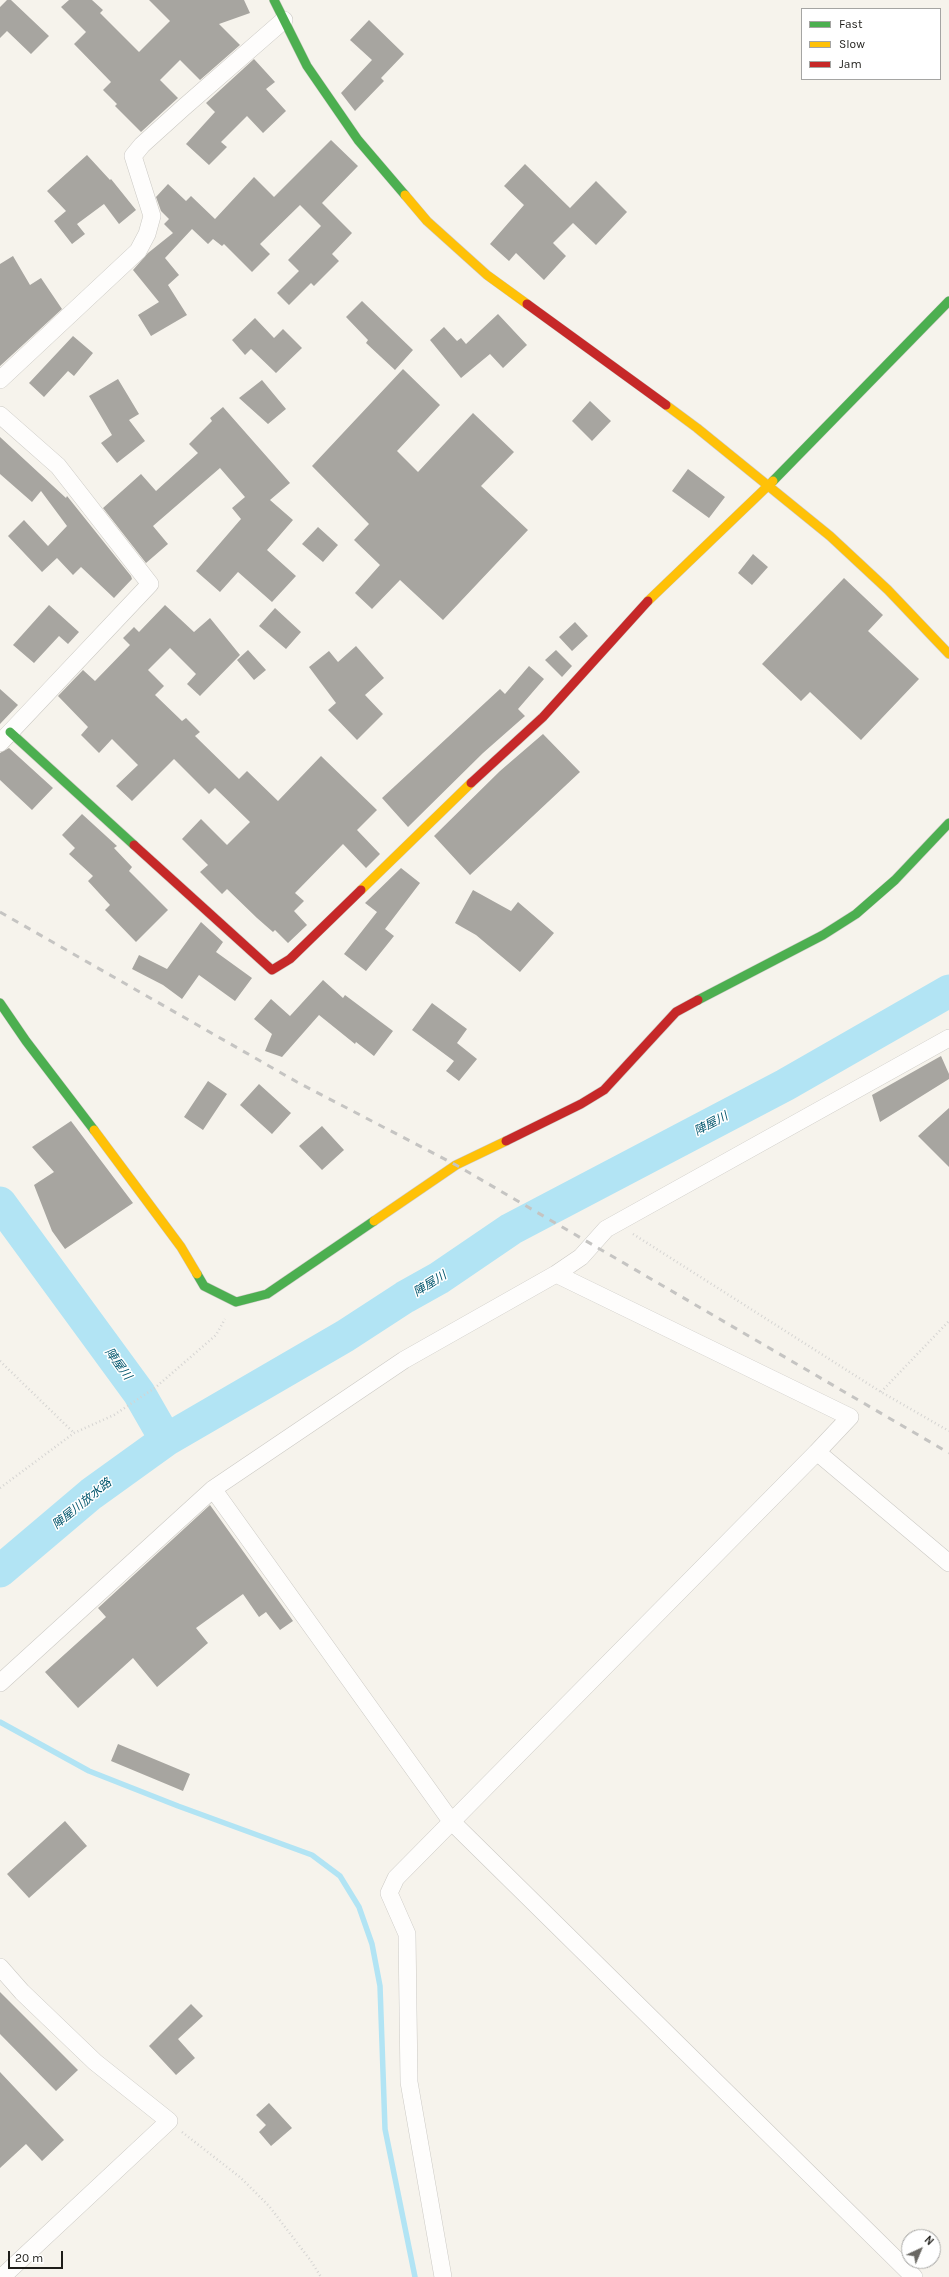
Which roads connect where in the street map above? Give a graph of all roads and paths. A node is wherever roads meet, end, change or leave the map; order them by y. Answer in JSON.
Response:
{"nodes":[{"id":1,"x":274,"y":0,"type":"edge"},
{"id":2,"x":284,"y":20,"type":"junction"},
{"id":3,"x":949,"y":301,"type":"edge"},
{"id":4,"x":0,"y":380,"type":"edge"},
{"id":5,"x":0,"y":415,"type":"edge"},
{"id":6,"x":768,"y":487,"type":"junction"},
{"id":7,"x":949,"y":654,"type":"edge"},
{"id":8,"x":5,"y":737,"type":"edge"},
{"id":9,"x":949,"y":823,"type":"edge"},
{"id":10,"x":0,"y":1003,"type":"edge"},
{"id":11,"x":949,"y":1038,"type":"edge"},
{"id":12,"x":616,"y":1223,"type":"junction"},
{"id":13,"x":556,"y":1274,"type":"junction"},
{"id":14,"x":236,"y":1302,"type":"junction"},
{"id":15,"x":949,"y":1322,"type":"edge"},
{"id":16,"x":0,"y":1361,"type":"edge"},
{"id":17,"x":880,"y":1392,"type":"junction"},
{"id":18,"x":949,"y":1431,"type":"edge"},
{"id":19,"x":74,"y":1434,"type":"junction"},
{"id":20,"x":817,"y":1452,"type":"junction"},
{"id":21,"x":0,"y":1488,"type":"edge"},
{"id":22,"x":212,"y":1489,"type":"junction"},
{"id":23,"x":949,"y":1563,"type":"edge"},
{"id":24,"x":0,"y":1683,"type":"edge"},
{"id":25,"x":451,"y":1821,"type":"junction"},
{"id":26,"x":0,"y":1967,"type":"edge"},
{"id":27,"x":169,"y":2122,"type":"junction"},
{"id":28,"x":2,"y":2277,"type":"edge"},
{"id":29,"x":321,"y":2277,"type":"edge"},
{"id":30,"x":442,"y":2277,"type":"edge"},
{"id":31,"x":914,"y":2277,"type":"edge"}],
"edges":[{"from":1,"to":2,"type":"street"},
{"from":2,"to":4,"type":"street"},
{"from":2,"to":6,"type":"street"},
{"from":3,"to":6,"type":"street"},
{"from":5,"to":8,"type":"street"},
{"from":6,"to":7,"type":"street"},
{"from":6,"to":8,"type":"street"},
{"from":9,"to":14,"type":"street"},
{"from":10,"to":14,"type":"street"},
{"from":11,"to":12,"type":"street"},
{"from":12,"to":13,"type":"street"},
{"from":12,"to":17,"type":"path"},
{"from":13,"to":20,"type":"street"},
{"from":13,"to":22,"type":"street"},
{"from":14,"to":19,"type":"path"},
{"from":15,"to":17,"type":"path"},
{"from":16,"to":19,"type":"path"},
{"from":17,"to":18,"type":"path"},
{"from":19,"to":21,"type":"path"},
{"from":20,"to":23,"type":"street"},
{"from":20,"to":25,"type":"street"},
{"from":22,"to":24,"type":"street"},
{"from":22,"to":25,"type":"street"},
{"from":25,"to":30,"type":"street"},
{"from":25,"to":31,"type":"street"},
{"from":26,"to":27,"type":"street"},
{"from":27,"to":28,"type":"street"},
{"from":27,"to":29,"type":"path"}]}
